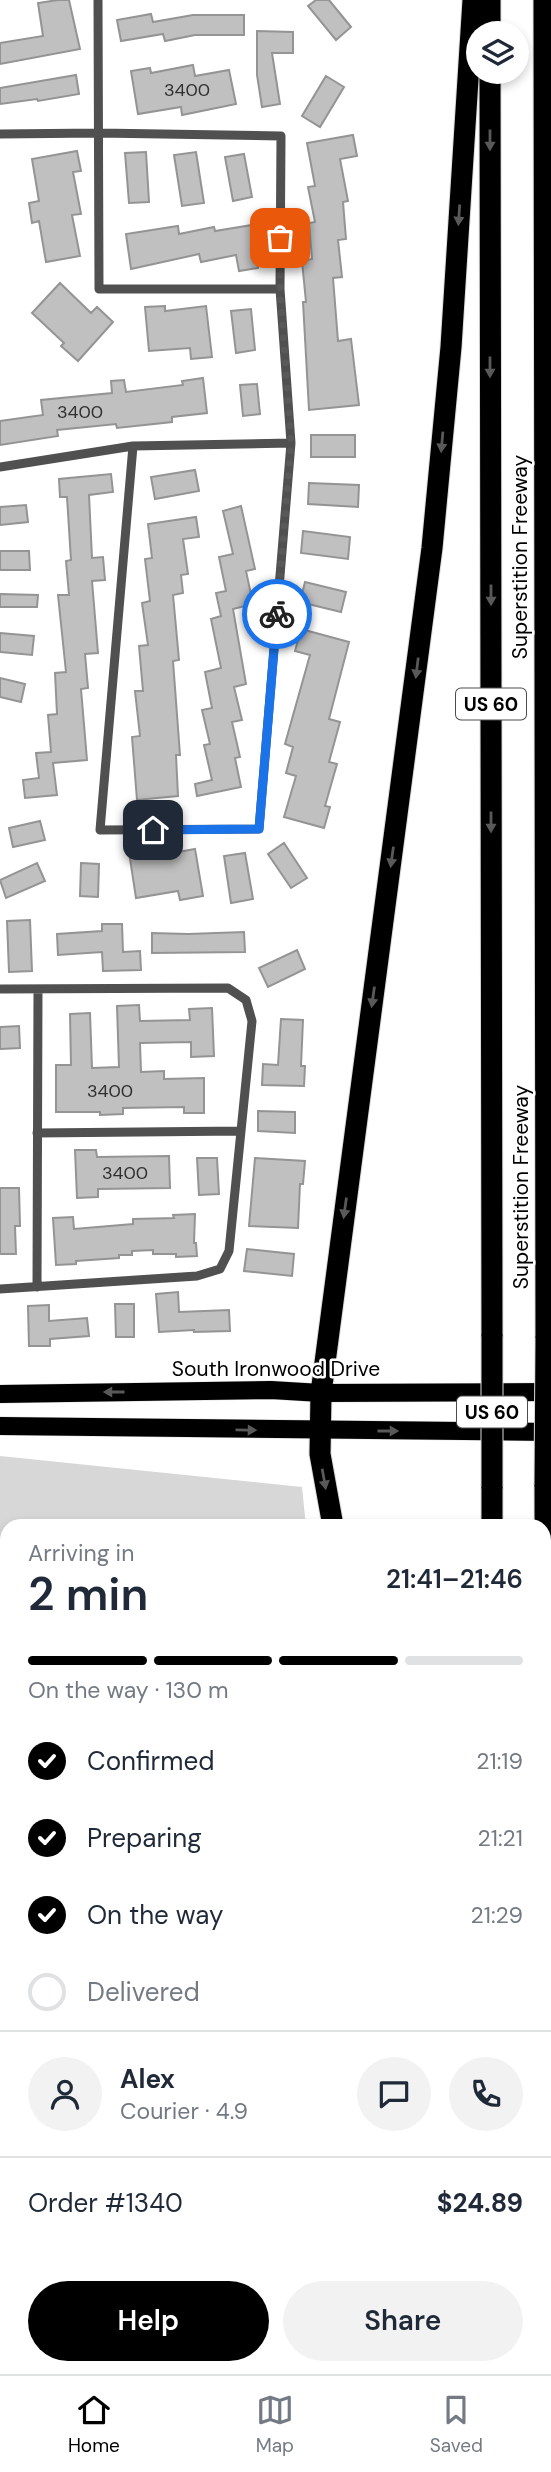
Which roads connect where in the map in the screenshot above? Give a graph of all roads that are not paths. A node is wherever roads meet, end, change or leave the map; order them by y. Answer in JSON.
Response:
{"nodes":[{"id":1,"x":98,"y":0,"type":"edge"},
{"id":2,"x":473,"y":0,"type":"edge"},
{"id":3,"x":490,"y":0,"type":"edge"},
{"id":4,"x":544,"y":0,"type":"edge"},
{"id":5,"x":490,"y":21,"type":"edge"},
{"id":6,"x":490,"y":84,"type":"edge"},
{"id":7,"x":99,"y":133,"type":"junction"},
{"id":8,"x":0,"y":134,"type":"edge"},
{"id":9,"x":280,"y":289,"type":"junction"},
{"id":10,"x":291,"y":443,"type":"junction"},
{"id":11,"x":133,"y":446,"type":"junction"},
{"id":12,"x":0,"y":467,"type":"edge"},
{"id":13,"x":0,"y":989,"type":"edge"},
{"id":14,"x":38,"y":989,"type":"junction"},
{"id":15,"x":241,"y":1131,"type":"junction"},
{"id":16,"x":37,"y":1132,"type":"junction"},
{"id":17,"x":37,"y":1287,"type":"junction"},
{"id":18,"x":0,"y":1289,"type":"edge"},
{"id":19,"x":551,"y":1392,"type":"edge"},
{"id":20,"x":320,"y":1393,"type":"junction"},
{"id":21,"x":0,"y":1394,"type":"edge"},
{"id":22,"x":0,"y":1426,"type":"edge"},
{"id":23,"x":320,"y":1431,"type":"junction"},
{"id":24,"x":551,"y":1432,"type":"edge"},
{"id":25,"x":332,"y":1519,"type":"edge"},
{"id":26,"x":492,"y":1519,"type":"edge"},
{"id":27,"x":545,"y":1519,"type":"edge"}],
"edges":[{"from":1,"to":7,"type":"lane"},
{"from":2,"to":20,"type":"highway","one_way":true},
{"from":3,"to":5,"type":"highway"},
{"from":4,"to":27,"type":"highway","name":"Superstition Freeway","number":"US 60","bridge":true},
{"from":6,"to":26,"type":"highway","name":"Superstition Freeway","number":"US 60","one_way":true,"bridge":true},
{"from":7,"to":8,"type":"lane"},
{"from":7,"to":9,"type":"lane"},
{"from":7,"to":9,"type":"lane"},
{"from":9,"to":10,"type":"lane"},
{"from":10,"to":11,"type":"lane"},
{"from":10,"to":11,"type":"lane"},
{"from":11,"to":12,"type":"lane"},
{"from":13,"to":14,"type":"lane"},
{"from":14,"to":15,"type":"lane"},
{"from":14,"to":16,"type":"lane"},
{"from":15,"to":16,"type":"lane"},
{"from":15,"to":17,"type":"lane"},
{"from":16,"to":17,"type":"lane"},
{"from":17,"to":18,"type":"lane"},
{"from":19,"to":20,"type":"main road","name":"South Ironwood Drive"},
{"from":20,"to":21,"type":"main road","name":"South Ironwood Drive","one_way":true},
{"from":20,"to":23,"type":"highway"},
{"from":22,"to":23,"type":"main road","one_way":true},
{"from":23,"to":24,"type":"main road","one_way":true},
{"from":23,"to":25,"type":"highway","one_way":true}]}
